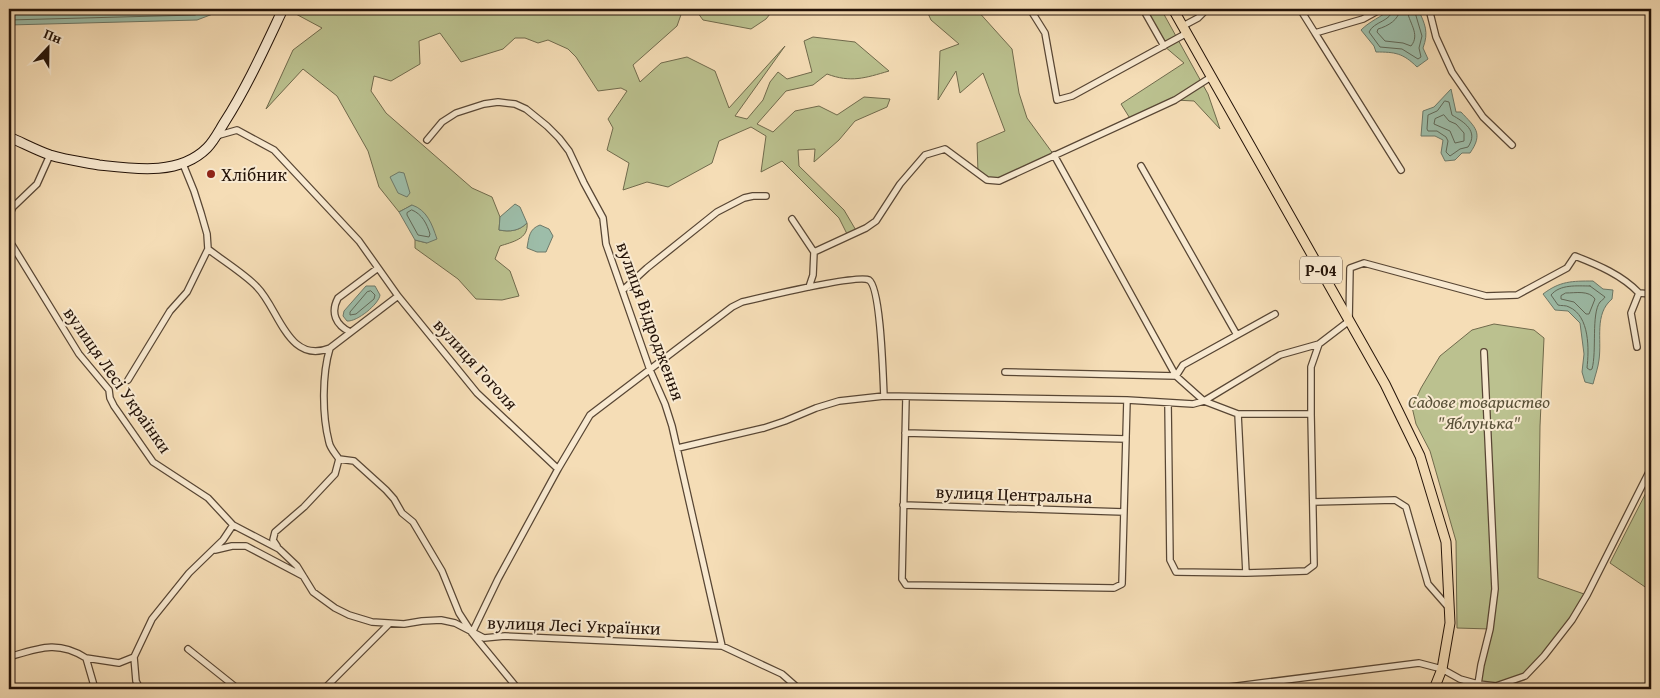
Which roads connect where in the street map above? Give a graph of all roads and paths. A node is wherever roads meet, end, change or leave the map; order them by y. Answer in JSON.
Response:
{"nodes":[{"id":1,"x":283,"y":9,"type":"edge"},
{"id":2,"x":1030,"y":9,"type":"edge"},
{"id":3,"x":1143,"y":9,"type":"edge"},
{"id":4,"x":1173,"y":9,"type":"edge"},
{"id":5,"x":1205,"y":9,"type":"edge"},
{"id":6,"x":1300,"y":9,"type":"edge"},
{"id":7,"x":1381,"y":9,"type":"edge"},
{"id":8,"x":1429,"y":9,"type":"edge"},
{"id":9,"x":1185,"y":30,"type":"junction"},
{"id":10,"x":1316,"y":33,"type":"junction"},
{"id":11,"x":1164,"y":46,"type":"junction"},
{"id":12,"x":1212,"y":77,"type":"junction"},
{"id":13,"x":216,"y":136,"type":"junction"},
{"id":14,"x":9,"y":137,"type":"edge"},
{"id":15,"x":427,"y":140,"type":"dead end"},
{"id":16,"x":1512,"y":145,"type":"dead end"},
{"id":17,"x":50,"y":155,"type":"junction"},
{"id":18,"x":1054,"y":155,"type":"junction"},
{"id":19,"x":183,"y":164,"type":"junction"},
{"id":20,"x":1141,"y":166,"type":"dead end"},
{"id":21,"x":1401,"y":170,"type":"dead end"},
{"id":22,"x":766,"y":196,"type":"dead end"},
{"id":23,"x":9,"y":216,"type":"edge"},
{"id":24,"x":792,"y":219,"type":"dead end"},
{"id":25,"x":9,"y":240,"type":"edge"},
{"id":26,"x":208,"y":249,"type":"junction"},
{"id":27,"x":814,"y":252,"type":"junction"},
{"id":28,"x":378,"y":268,"type":"junction"},
{"id":29,"x":809,"y":287,"type":"junction"},
{"id":30,"x":623,"y":290,"type":"junction"},
{"id":31,"x":1640,"y":293,"type":"junction"},
{"id":32,"x":1651,"y":294,"type":"edge"},
{"id":33,"x":398,"y":296,"type":"junction"},
{"id":34,"x":1275,"y":314,"type":"dead end"},
{"id":35,"x":1349,"y":321,"type":"junction"},
{"id":36,"x":350,"y":332,"type":"junction"},
{"id":37,"x":1237,"y":335,"type":"junction"},
{"id":38,"x":1319,"y":344,"type":"junction"},
{"id":39,"x":1636,"y":346,"type":"dead end"},
{"id":40,"x":330,"y":348,"type":"junction"},
{"id":41,"x":1484,"y":352,"type":"dead end"},
{"id":42,"x":650,"y":370,"type":"junction"},
{"id":43,"x":1005,"y":372,"type":"dead end"},
{"id":44,"x":1176,"y":376,"type":"junction"},
{"id":45,"x":128,"y":380,"type":"dead end"},
{"id":46,"x":884,"y":396,"type":"junction"},
{"id":47,"x":903,"y":397,"type":"junction"},
{"id":48,"x":1128,"y":400,"type":"junction"},
{"id":49,"x":1204,"y":401,"type":"junction"},
{"id":50,"x":1168,"y":402,"type":"junction"},
{"id":51,"x":1238,"y":414,"type":"junction"},
{"id":52,"x":1311,"y":414,"type":"junction"},
{"id":53,"x":904,"y":433,"type":"junction"},
{"id":54,"x":1126,"y":439,"type":"junction"},
{"id":55,"x":678,"y":448,"type":"junction"},
{"id":56,"x":339,"y":459,"type":"junction"},
{"id":57,"x":1651,"y":468,"type":"edge"},
{"id":58,"x":558,"y":469,"type":"junction"},
{"id":59,"x":1312,"y":502,"type":"junction"},
{"id":60,"x":903,"y":505,"type":"junction"},
{"id":61,"x":1124,"y":512,"type":"junction"},
{"id":62,"x":233,"y":525,"type":"junction"},
{"id":63,"x":279,"y":548,"type":"junction"},
{"id":64,"x":213,"y":550,"type":"junction"},
{"id":65,"x":1246,"y":573,"type":"junction"},
{"id":66,"x":303,"y":576,"type":"junction"},
{"id":67,"x":1449,"y":609,"type":"junction"},
{"id":68,"x":389,"y":624,"type":"junction"},
{"id":69,"x":472,"y":633,"type":"junction"},
{"id":70,"x":722,"y":646,"type":"junction"},
{"id":71,"x":188,"y":649,"type":"dead end"},
{"id":72,"x":9,"y":657,"type":"edge"},
{"id":73,"x":134,"y":657,"type":"junction"},
{"id":74,"x":86,"y":658,"type":"junction"},
{"id":75,"x":1442,"y":669,"type":"junction"},
{"id":76,"x":1478,"y":684,"type":"junction"},
{"id":77,"x":94,"y":689,"type":"edge"},
{"id":78,"x":140,"y":689,"type":"edge"},
{"id":79,"x":238,"y":689,"type":"edge"},
{"id":80,"x":324,"y":689,"type":"edge"},
{"id":81,"x":518,"y":689,"type":"edge"},
{"id":82,"x":799,"y":689,"type":"edge"},
{"id":83,"x":1214,"y":689,"type":"edge"},
{"id":84,"x":1434,"y":689,"type":"edge"}],
"edges":[{"from":1,"to":13,"type":"street"},
{"from":2,"to":11,"type":"street"},
{"from":3,"to":11,"type":"street"},
{"from":4,"to":9,"type":"main road","number":"Р-04"},
{"from":5,"to":9,"type":"street"},
{"from":6,"to":10,"type":"street"},
{"from":7,"to":10,"type":"street"},
{"from":8,"to":16,"type":"street"},
{"from":9,"to":11,"type":"street"},
{"from":9,"to":12,"type":"main road","number":"Р-04"},
{"from":10,"to":21,"type":"street"},
{"from":12,"to":18,"type":"street"},
{"from":12,"to":35,"type":"main road","number":"Р-04"},
{"from":13,"to":19,"type":"street"},
{"from":13,"to":28,"type":"street","name":"вулиця Гоголя"},
{"from":14,"to":17,"type":"street"},
{"from":15,"to":30,"type":"street","name":"вулиця Відродження"},
{"from":17,"to":19,"type":"street"},
{"from":17,"to":23,"type":"street"},
{"from":18,"to":27,"type":"street"},
{"from":18,"to":44,"type":"street"},
{"from":19,"to":26,"type":"street"},
{"from":20,"to":37,"type":"street"},
{"from":22,"to":30,"type":"street"},
{"from":24,"to":27,"type":"street"},
{"from":25,"to":62,"type":"street","name":"вулиця Лесі Українки"},
{"from":26,"to":40,"type":"street"},
{"from":26,"to":45,"type":"street"},
{"from":27,"to":29,"type":"street"},
{"from":28,"to":33,"type":"street","name":"вулиця Гоголя"},
{"from":28,"to":36,"type":"street"},
{"from":29,"to":42,"type":"street"},
{"from":29,"to":46,"type":"street"},
{"from":30,"to":42,"type":"street","name":"вулиця Відродження"},
{"from":31,"to":32,"type":"street"},
{"from":31,"to":35,"type":"street"},
{"from":31,"to":39,"type":"street"},
{"from":33,"to":36,"type":"street"},
{"from":33,"to":58,"type":"street","name":"вулиця Гоголя"},
{"from":34,"to":37,"type":"street"},
{"from":35,"to":38,"type":"street"},
{"from":35,"to":67,"type":"main road","number":"Р-04"},
{"from":36,"to":40,"type":"street"},
{"from":37,"to":44,"type":"street"},
{"from":38,"to":49,"type":"street"},
{"from":38,"to":52,"type":"street"},
{"from":40,"to":56,"type":"street"},
{"from":41,"to":76,"type":"street"},
{"from":42,"to":55,"type":"street","name":"вулиця Відродження"},
{"from":42,"to":58,"type":"street"},
{"from":43,"to":44,"type":"street"},
{"from":44,"to":49,"type":"street"},
{"from":46,"to":47,"type":"street"},
{"from":46,"to":55,"type":"street"},
{"from":47,"to":48,"type":"street"},
{"from":47,"to":53,"type":"street"},
{"from":48,"to":50,"type":"street"},
{"from":48,"to":54,"type":"street"},
{"from":49,"to":50,"type":"street"},
{"from":49,"to":51,"type":"street"},
{"from":50,"to":65,"type":"street"},
{"from":51,"to":52,"type":"street"},
{"from":51,"to":65,"type":"street"},
{"from":52,"to":59,"type":"street"},
{"from":53,"to":54,"type":"street"},
{"from":53,"to":60,"type":"street"},
{"from":54,"to":61,"type":"street"},
{"from":55,"to":70,"type":"street","name":"вулиця Відродження"},
{"from":56,"to":63,"type":"street"},
{"from":56,"to":69,"type":"street"},
{"from":57,"to":76,"type":"street"},
{"from":58,"to":69,"type":"street"},
{"from":59,"to":65,"type":"street"},
{"from":59,"to":67,"type":"street"},
{"from":60,"to":61,"type":"street","name":"вулиця Центральна"},
{"from":60,"to":61,"type":"street"},
{"from":62,"to":63,"type":"street","name":"вулиця Лесі Українки"},
{"from":62,"to":64,"type":"street"},
{"from":63,"to":66,"type":"street","name":"вулиця Лесі Українки"},
{"from":64,"to":66,"type":"street"},
{"from":64,"to":73,"type":"street"},
{"from":66,"to":68,"type":"street","name":"вулиця Лесі Українки"},
{"from":67,"to":75,"type":"main road","number":"Р-04"},
{"from":68,"to":69,"type":"street","name":"вулиця Лесі Українки"},
{"from":68,"to":80,"type":"street"},
{"from":69,"to":70,"type":"street","name":"вулиця Лесі Українки"},
{"from":69,"to":81,"type":"street"},
{"from":70,"to":82,"type":"street","name":"вулиця Лесі Українки"},
{"from":71,"to":79,"type":"street"},
{"from":72,"to":74,"type":"street"},
{"from":73,"to":74,"type":"street"},
{"from":73,"to":78,"type":"street"},
{"from":74,"to":77,"type":"street"},
{"from":75,"to":76,"type":"street"},
{"from":75,"to":83,"type":"street"},
{"from":75,"to":84,"type":"main road","number":"Р-04"}]}
